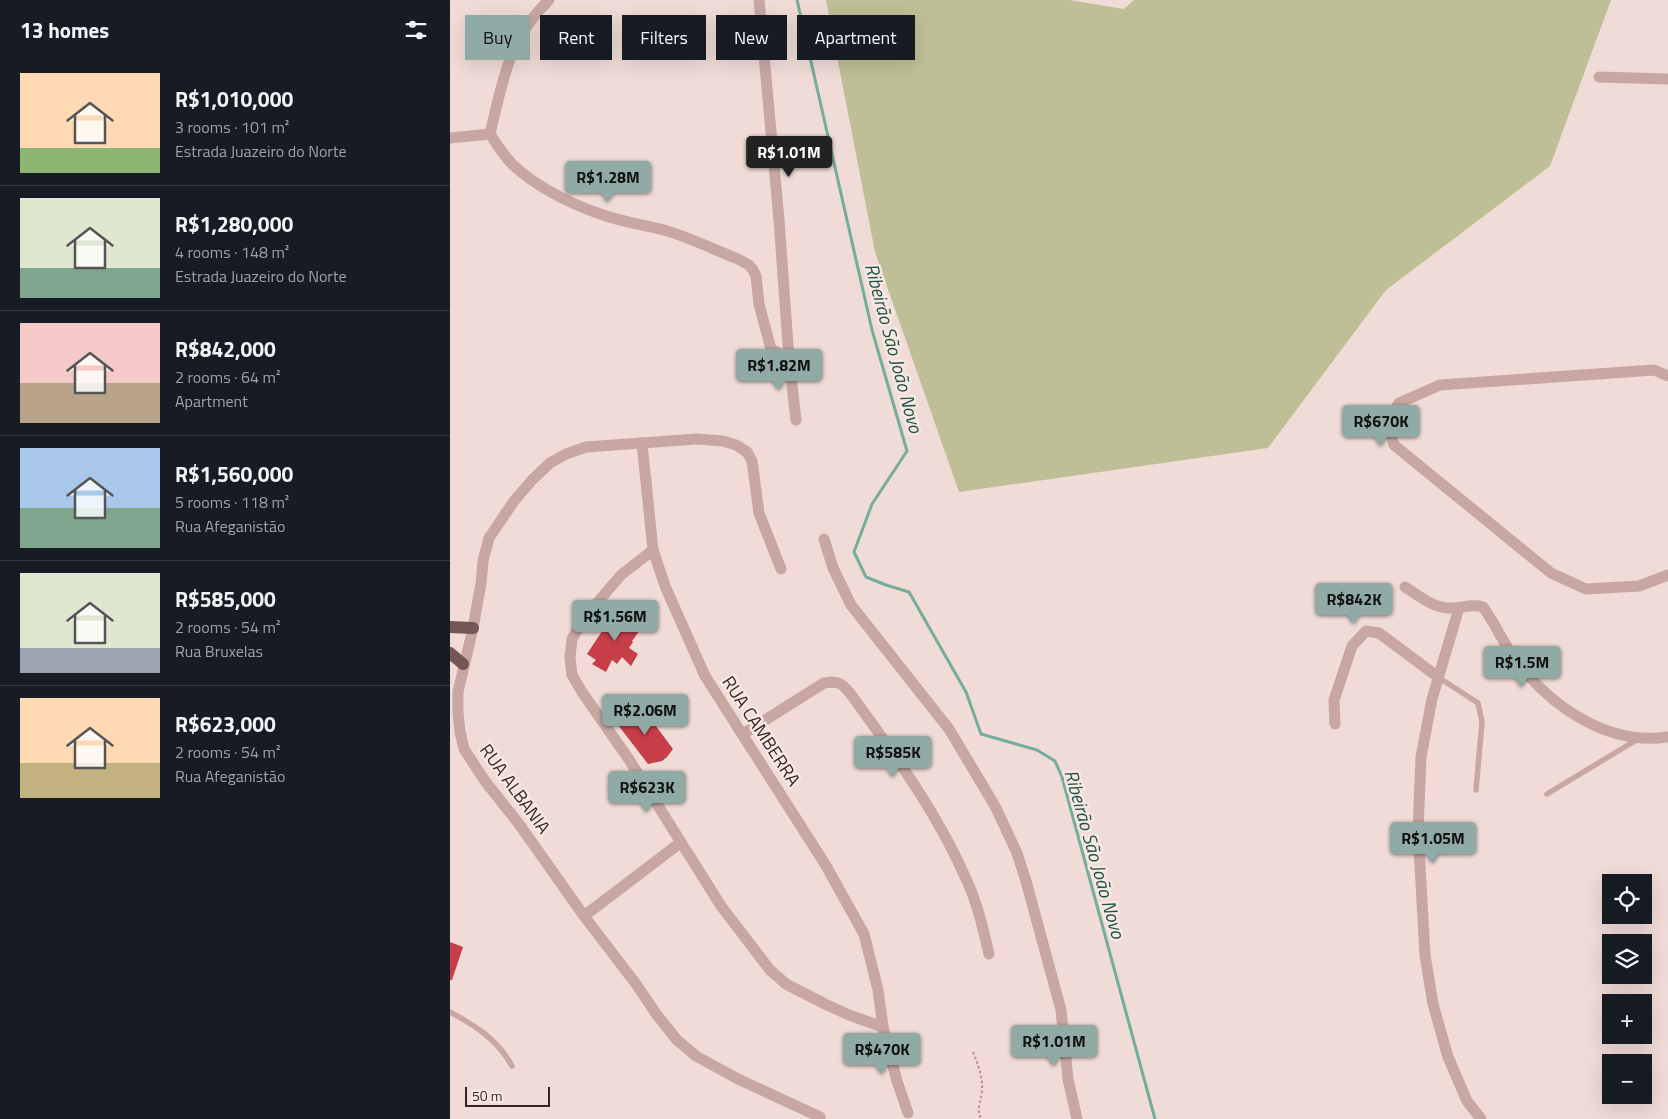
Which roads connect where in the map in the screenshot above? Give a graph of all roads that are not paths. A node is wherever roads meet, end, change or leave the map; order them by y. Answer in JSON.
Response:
{"nodes":[{"id":1,"x":549,"y":0,"type":"edge"},
{"id":2,"x":759,"y":0,"type":"edge"},
{"id":3,"x":1599,"y":78,"type":"dead end"},
{"id":4,"x":1668,"y":79,"type":"edge"},
{"id":5,"x":490,"y":134,"type":"junction"},
{"id":6,"x":450,"y":138,"type":"edge"},
{"id":7,"x":789,"y":359,"type":"junction"},
{"id":8,"x":1668,"y":376,"type":"edge"},
{"id":9,"x":796,"y":420,"type":"dead end"},
{"id":10,"x":642,"y":442,"type":"junction"},
{"id":11,"x":824,"y":539,"type":"dead end"},
{"id":12,"x":653,"y":550,"type":"junction"},
{"id":13,"x":781,"y":569,"type":"dead end"},
{"id":14,"x":1668,"y":575,"type":"edge"},
{"id":15,"x":1405,"y":587,"type":"dead end"},
{"id":16,"x":1459,"y":608,"type":"junction"},
{"id":17,"x":450,"y":627,"type":"edge"},
{"id":18,"x":472,"y":628,"type":"junction"},
{"id":19,"x":450,"y":653,"type":"edge"},
{"id":20,"x":464,"y":664,"type":"junction"},
{"id":21,"x":1438,"y":677,"type":"junction"},
{"id":22,"x":1335,"y":724,"type":"dead end"},
{"id":23,"x":743,"y":734,"type":"junction"},
{"id":24,"x":1668,"y":737,"type":"edge"},
{"id":25,"x":1639,"y":738,"type":"junction"},
{"id":26,"x":1476,"y":790,"type":"dead end"},
{"id":27,"x":1547,"y":794,"type":"dead end"},
{"id":28,"x":680,"y":843,"type":"junction"},
{"id":29,"x":584,"y":916,"type":"junction"},
{"id":30,"x":989,"y":954,"type":"dead end"},
{"id":31,"x":450,"y":1012,"type":"edge"},
{"id":32,"x":883,"y":1027,"type":"junction"},
{"id":33,"x":512,"y":1066,"type":"dead end"},
{"id":34,"x":908,"y":1113,"type":"dead end"},
{"id":35,"x":820,"y":1116,"type":"dead end"},
{"id":36,"x":1078,"y":1119,"type":"edge"},
{"id":37,"x":1481,"y":1119,"type":"edge"}],
"edges":[{"from":1,"to":5,"type":"street"},
{"from":2,"to":7,"type":"street"},
{"from":3,"to":4,"type":"street"},
{"from":5,"to":6,"type":"street"},
{"from":5,"to":7,"type":"street"},
{"from":7,"to":9,"type":"street"},
{"from":8,"to":14,"type":"street"},
{"from":10,"to":12,"type":"street","name":"RUA CAMBERRA"},
{"from":10,"to":13,"type":"street","name":"RUA ALBANIA"},
{"from":10,"to":18,"type":"street","name":"RUA ALBANIA"},
{"from":11,"to":36,"type":"street"},
{"from":12,"to":23,"type":"street","name":"RUA CAMBERRA"},
{"from":12,"to":28,"type":"street"},
{"from":15,"to":16,"type":"street"},
{"from":16,"to":21,"type":"street"},
{"from":16,"to":25,"type":"street"},
{"from":17,"to":18,"type":"main road"},
{"from":18,"to":20,"type":"street","name":"RUA ALBANIA"},
{"from":19,"to":20,"type":"main road"},
{"from":20,"to":29,"type":"street","name":"RUA ALBANIA"},
{"from":21,"to":22,"type":"street"},
{"from":21,"to":26,"type":"lane"},
{"from":21,"to":37,"type":"street"},
{"from":23,"to":30,"type":"street"},
{"from":23,"to":32,"type":"street","name":"RUA CAMBERRA"},
{"from":24,"to":25,"type":"street"},
{"from":25,"to":27,"type":"lane"},
{"from":28,"to":29,"type":"street"},
{"from":28,"to":32,"type":"street"},
{"from":29,"to":35,"type":"street","name":"RUA ALBANIA"},
{"from":31,"to":33,"type":"lane"},
{"from":32,"to":34,"type":"street","name":"RUA CAMBERRA"}]}
